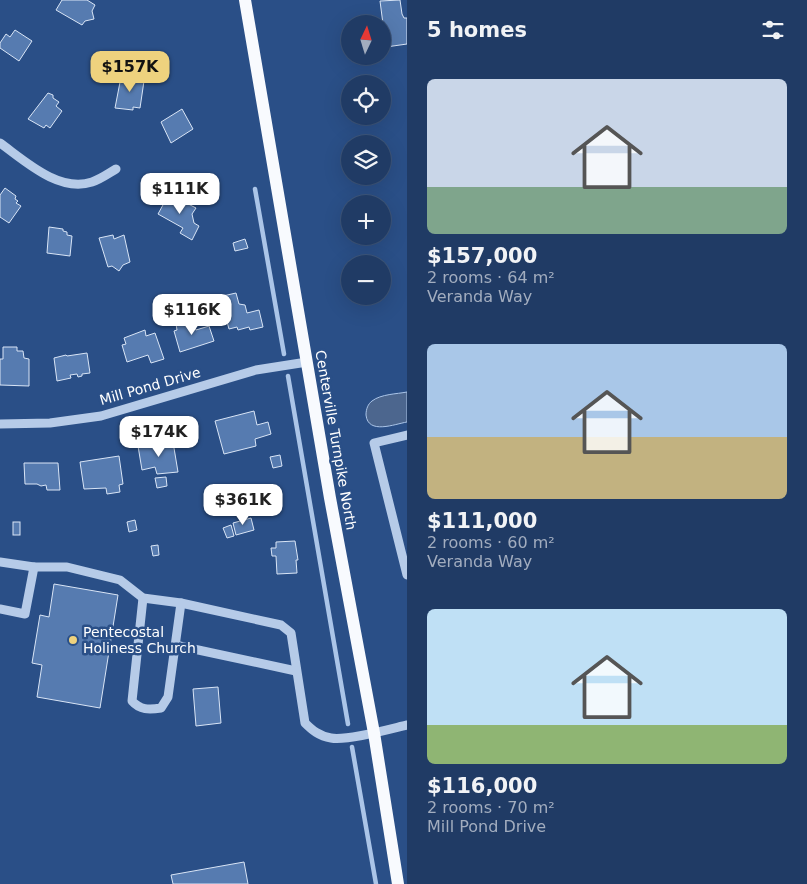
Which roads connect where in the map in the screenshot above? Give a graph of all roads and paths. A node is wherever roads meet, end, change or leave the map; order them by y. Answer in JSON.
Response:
{"nodes":[{"id":1,"x":245,"y":0,"type":"edge"},
{"id":2,"x":0,"y":143,"type":"edge"},
{"id":3,"x":116,"y":169,"type":"dead end"},
{"id":4,"x":306,"y":362,"type":"junction"},
{"id":5,"x":0,"y":424,"type":"edge"},
{"id":6,"x":407,"y":435,"type":"edge"},
{"id":7,"x":0,"y":562,"type":"edge"},
{"id":8,"x":34,"y":567,"type":"junction"},
{"id":9,"x":407,"y":575,"type":"edge"},
{"id":10,"x":143,"y":598,"type":"junction"},
{"id":11,"x":181,"y":603,"type":"junction"},
{"id":12,"x":0,"y":609,"type":"edge"},
{"id":13,"x":176,"y":645,"type":"junction"},
{"id":14,"x":296,"y":670,"type":"junction"},
{"id":15,"x":407,"y":725,"type":"edge"},
{"id":16,"x":374,"y":732,"type":"junction"},
{"id":17,"x":398,"y":884,"type":"edge"}],
"edges":[{"from":1,"to":4,"type":"main road","name":"Centerville Turnpike North"},
{"from":2,"to":3,"type":"street"},
{"from":4,"to":5,"type":"street","name":"Mill Pond Drive"},
{"from":4,"to":16,"type":"main road","name":"Centerville Turnpike North"},
{"from":6,"to":9,"type":"street"},
{"from":7,"to":8,"type":"street"},
{"from":8,"to":10,"type":"street"},
{"from":8,"to":12,"type":"street"},
{"from":10,"to":11,"type":"street"},
{"from":10,"to":13,"type":"street"},
{"from":11,"to":13,"type":"street"},
{"from":11,"to":14,"type":"street"},
{"from":13,"to":14,"type":"street"},
{"from":14,"to":16,"type":"street"},
{"from":15,"to":16,"type":"street"},
{"from":16,"to":17,"type":"main road","name":"Centerville Turnpike North"}]}
